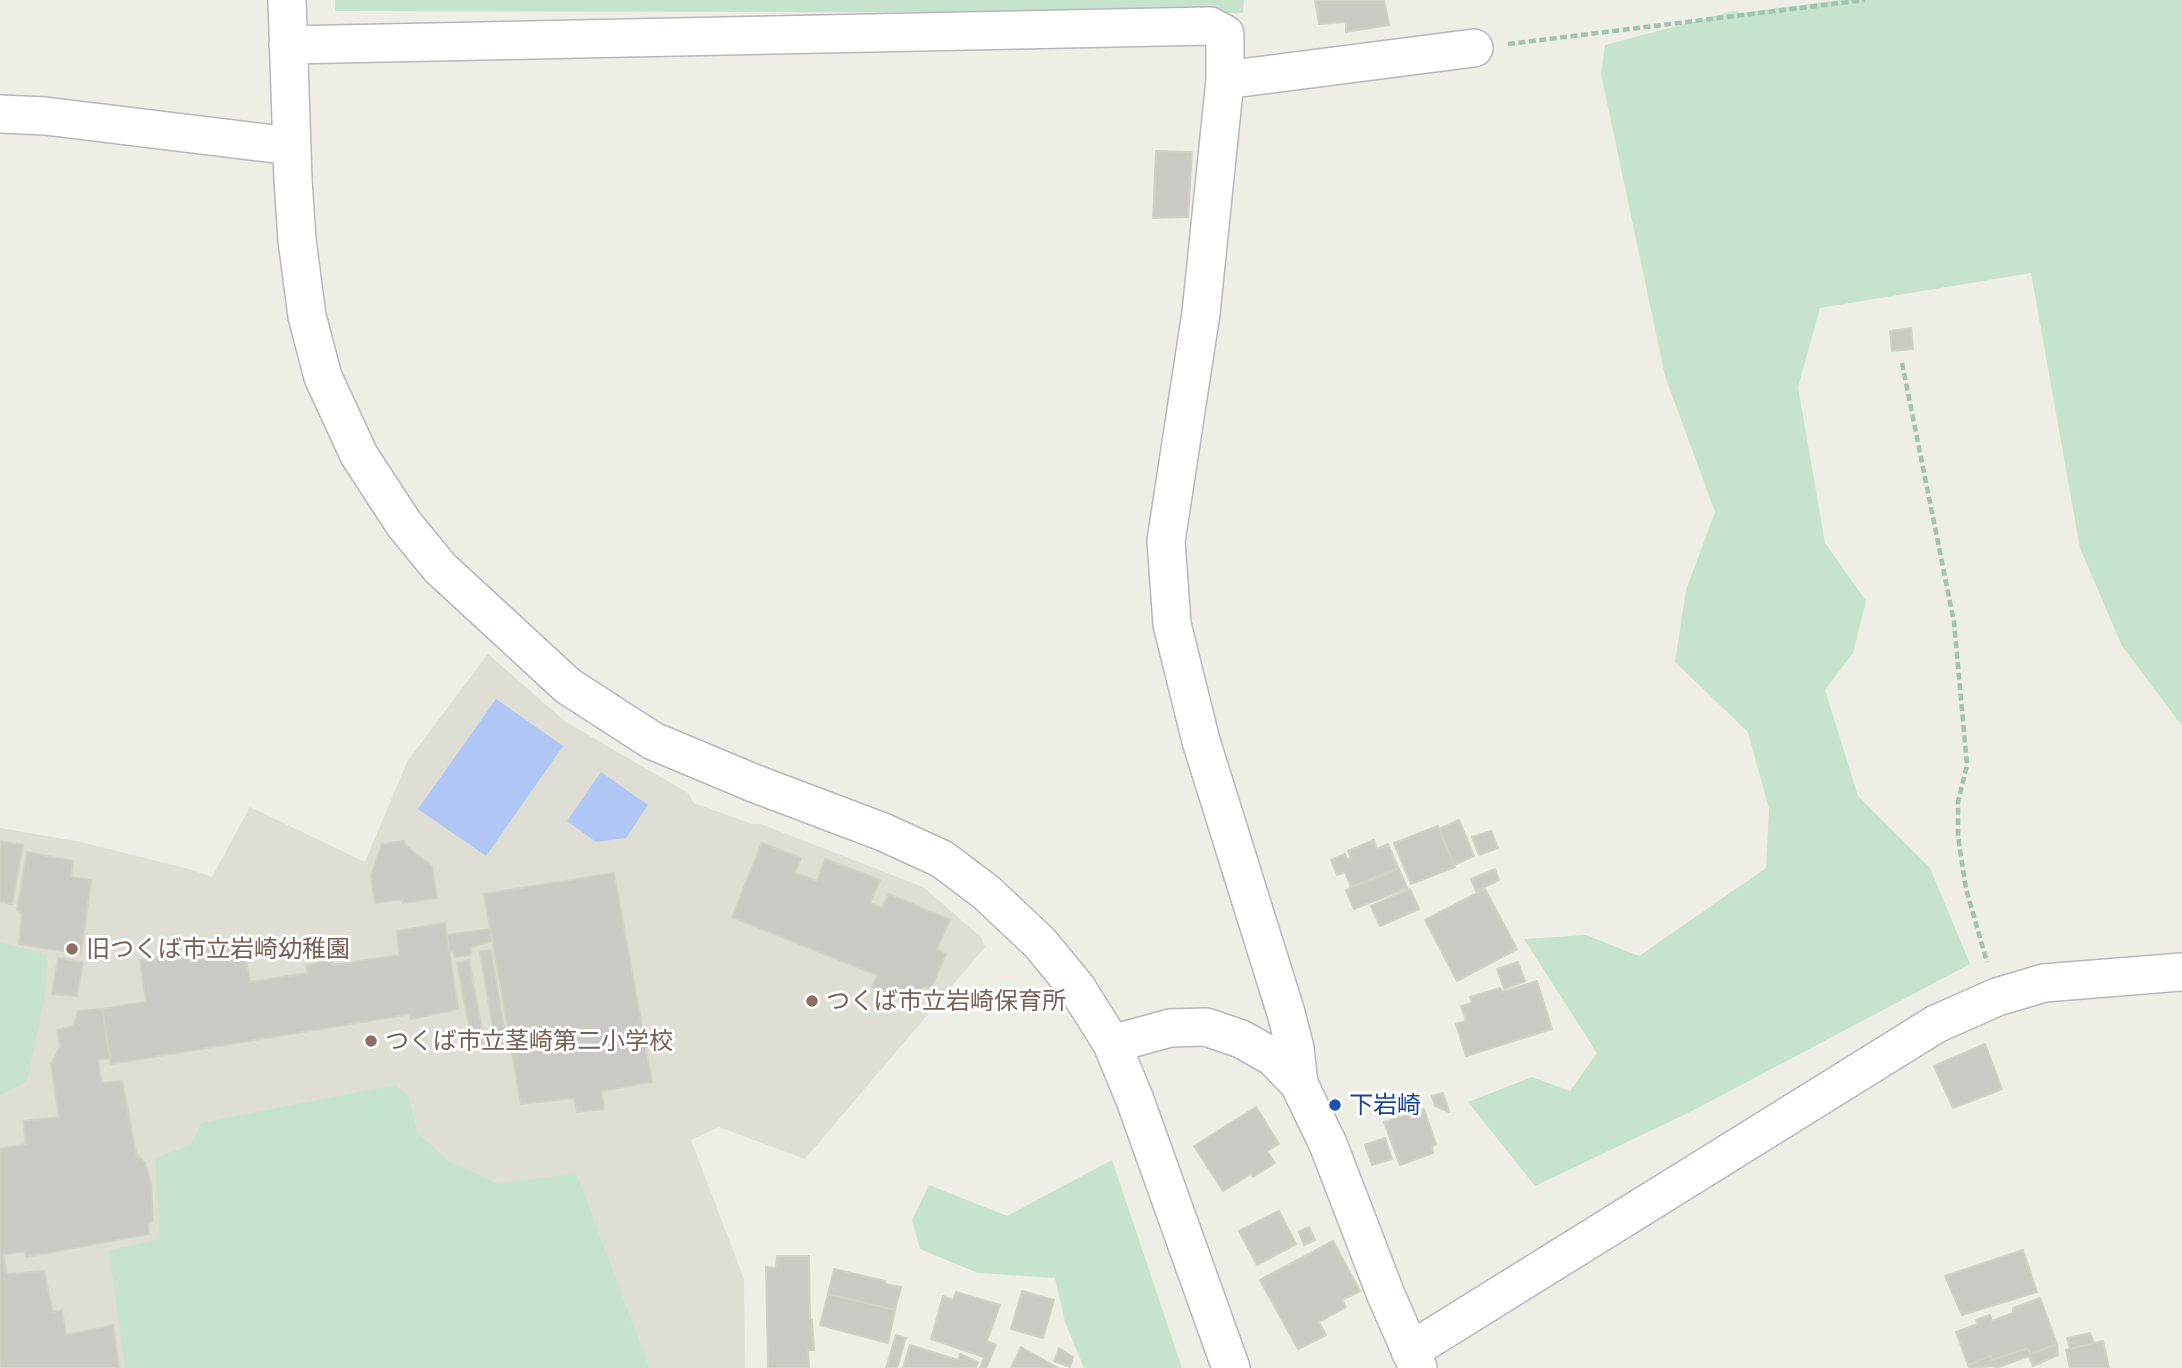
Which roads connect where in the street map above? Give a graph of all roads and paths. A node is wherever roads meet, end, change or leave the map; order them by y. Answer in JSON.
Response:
{"nodes":[{"id":1,"x":287,"y":0,"type":"edge"},
{"id":2,"x":1865,"y":0,"type":"edge"},
{"id":3,"x":1225,"y":17,"type":"edge"},
{"id":4,"x":288,"y":45,"type":"junction"},
{"id":5,"x":1474,"y":48,"type":"joint"},
{"id":6,"x":1225,"y":80,"type":"junction"},
{"id":7,"x":0,"y":114,"type":"edge"},
{"id":8,"x":291,"y":146,"type":"junction"},
{"id":9,"x":1902,"y":363,"type":"dead end"},
{"id":10,"x":2182,"y":972,"type":"edge"},
{"id":11,"x":1997,"y":996,"type":"junction"},
{"id":12,"x":1112,"y":1044,"type":"junction"},
{"id":13,"x":1299,"y":1084,"type":"junction"},
{"id":14,"x":1414,"y":1360,"type":"edge"},
{"id":15,"x":1231,"y":1368,"type":"edge"}],
"edges":[{"from":1,"to":4,"type":"street"},
{"from":2,"to":5,"type":"path"},
{"from":3,"to":4,"type":"street"},
{"from":3,"to":6,"type":"street"},
{"from":4,"to":8,"type":"street"},
{"from":5,"to":6,"type":"street"},
{"from":6,"to":13,"type":"street"},
{"from":7,"to":8,"type":"street"},
{"from":8,"to":12,"type":"street"},
{"from":9,"to":11,"type":"path"},
{"from":10,"to":11,"type":"street"},
{"from":11,"to":14,"type":"street"},
{"from":12,"to":13,"type":"street"},
{"from":12,"to":15,"type":"street"},
{"from":13,"to":14,"type":"street"}]}
